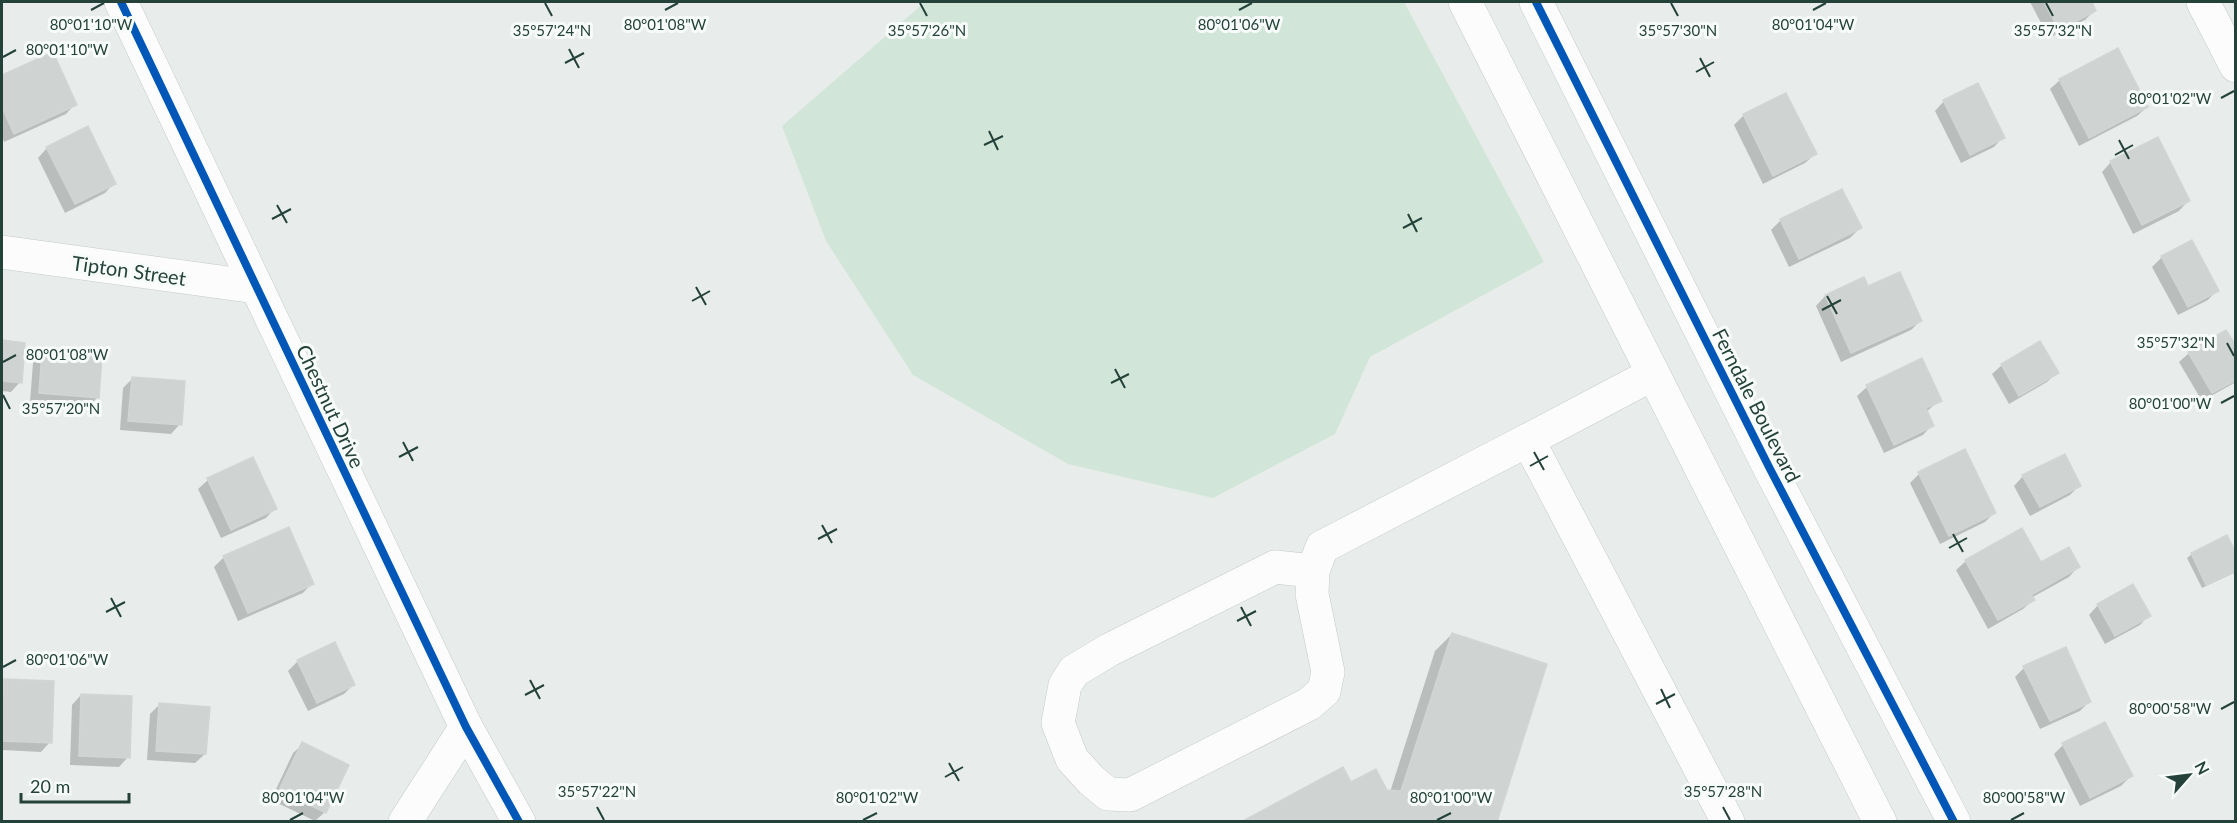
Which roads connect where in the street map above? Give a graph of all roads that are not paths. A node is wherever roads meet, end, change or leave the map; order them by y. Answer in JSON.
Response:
{"nodes":[{"id":1,"x":121,"y":2,"type":"edge"},
{"id":2,"x":1465,"y":2,"type":"edge"},
{"id":3,"x":1536,"y":2,"type":"edge"},
{"id":4,"x":2203,"y":2,"type":"edge"},
{"id":5,"x":2235,"y":66,"type":"edge"},
{"id":6,"x":2,"y":252,"type":"edge"},
{"id":7,"x":256,"y":287,"type":"junction"},
{"id":8,"x":1653,"y":374,"type":"junction"},
{"id":9,"x":1528,"y":440,"type":"junction"},
{"id":10,"x":1313,"y":571,"type":"junction"},
{"id":11,"x":466,"y":727,"type":"junction"},
{"id":12,"x":405,"y":822,"type":"edge"},
{"id":13,"x":519,"y":822,"type":"edge"},
{"id":14,"x":1728,"y":822,"type":"edge"},
{"id":15,"x":1880,"y":822,"type":"edge"},
{"id":16,"x":1954,"y":822,"type":"edge"}],
"edges":[{"from":1,"to":7,"type":"street","name":"Chestnut Drive"},
{"from":2,"to":8,"type":"street"},
{"from":3,"to":16,"type":"street","name":"Ferndale Boulevard"},
{"from":4,"to":5,"type":"street"},
{"from":6,"to":7,"type":"street","name":"Tipton Street"},
{"from":7,"to":11,"type":"street","name":"Chestnut Drive"},
{"from":8,"to":9,"type":"street"},
{"from":8,"to":15,"type":"street"},
{"from":9,"to":10,"type":"street"},
{"from":9,"to":14,"type":"street"},
{"from":10,"to":10,"type":"street"},
{"from":11,"to":12,"type":"street"},
{"from":11,"to":13,"type":"street","name":"Chestnut Drive"}]}
